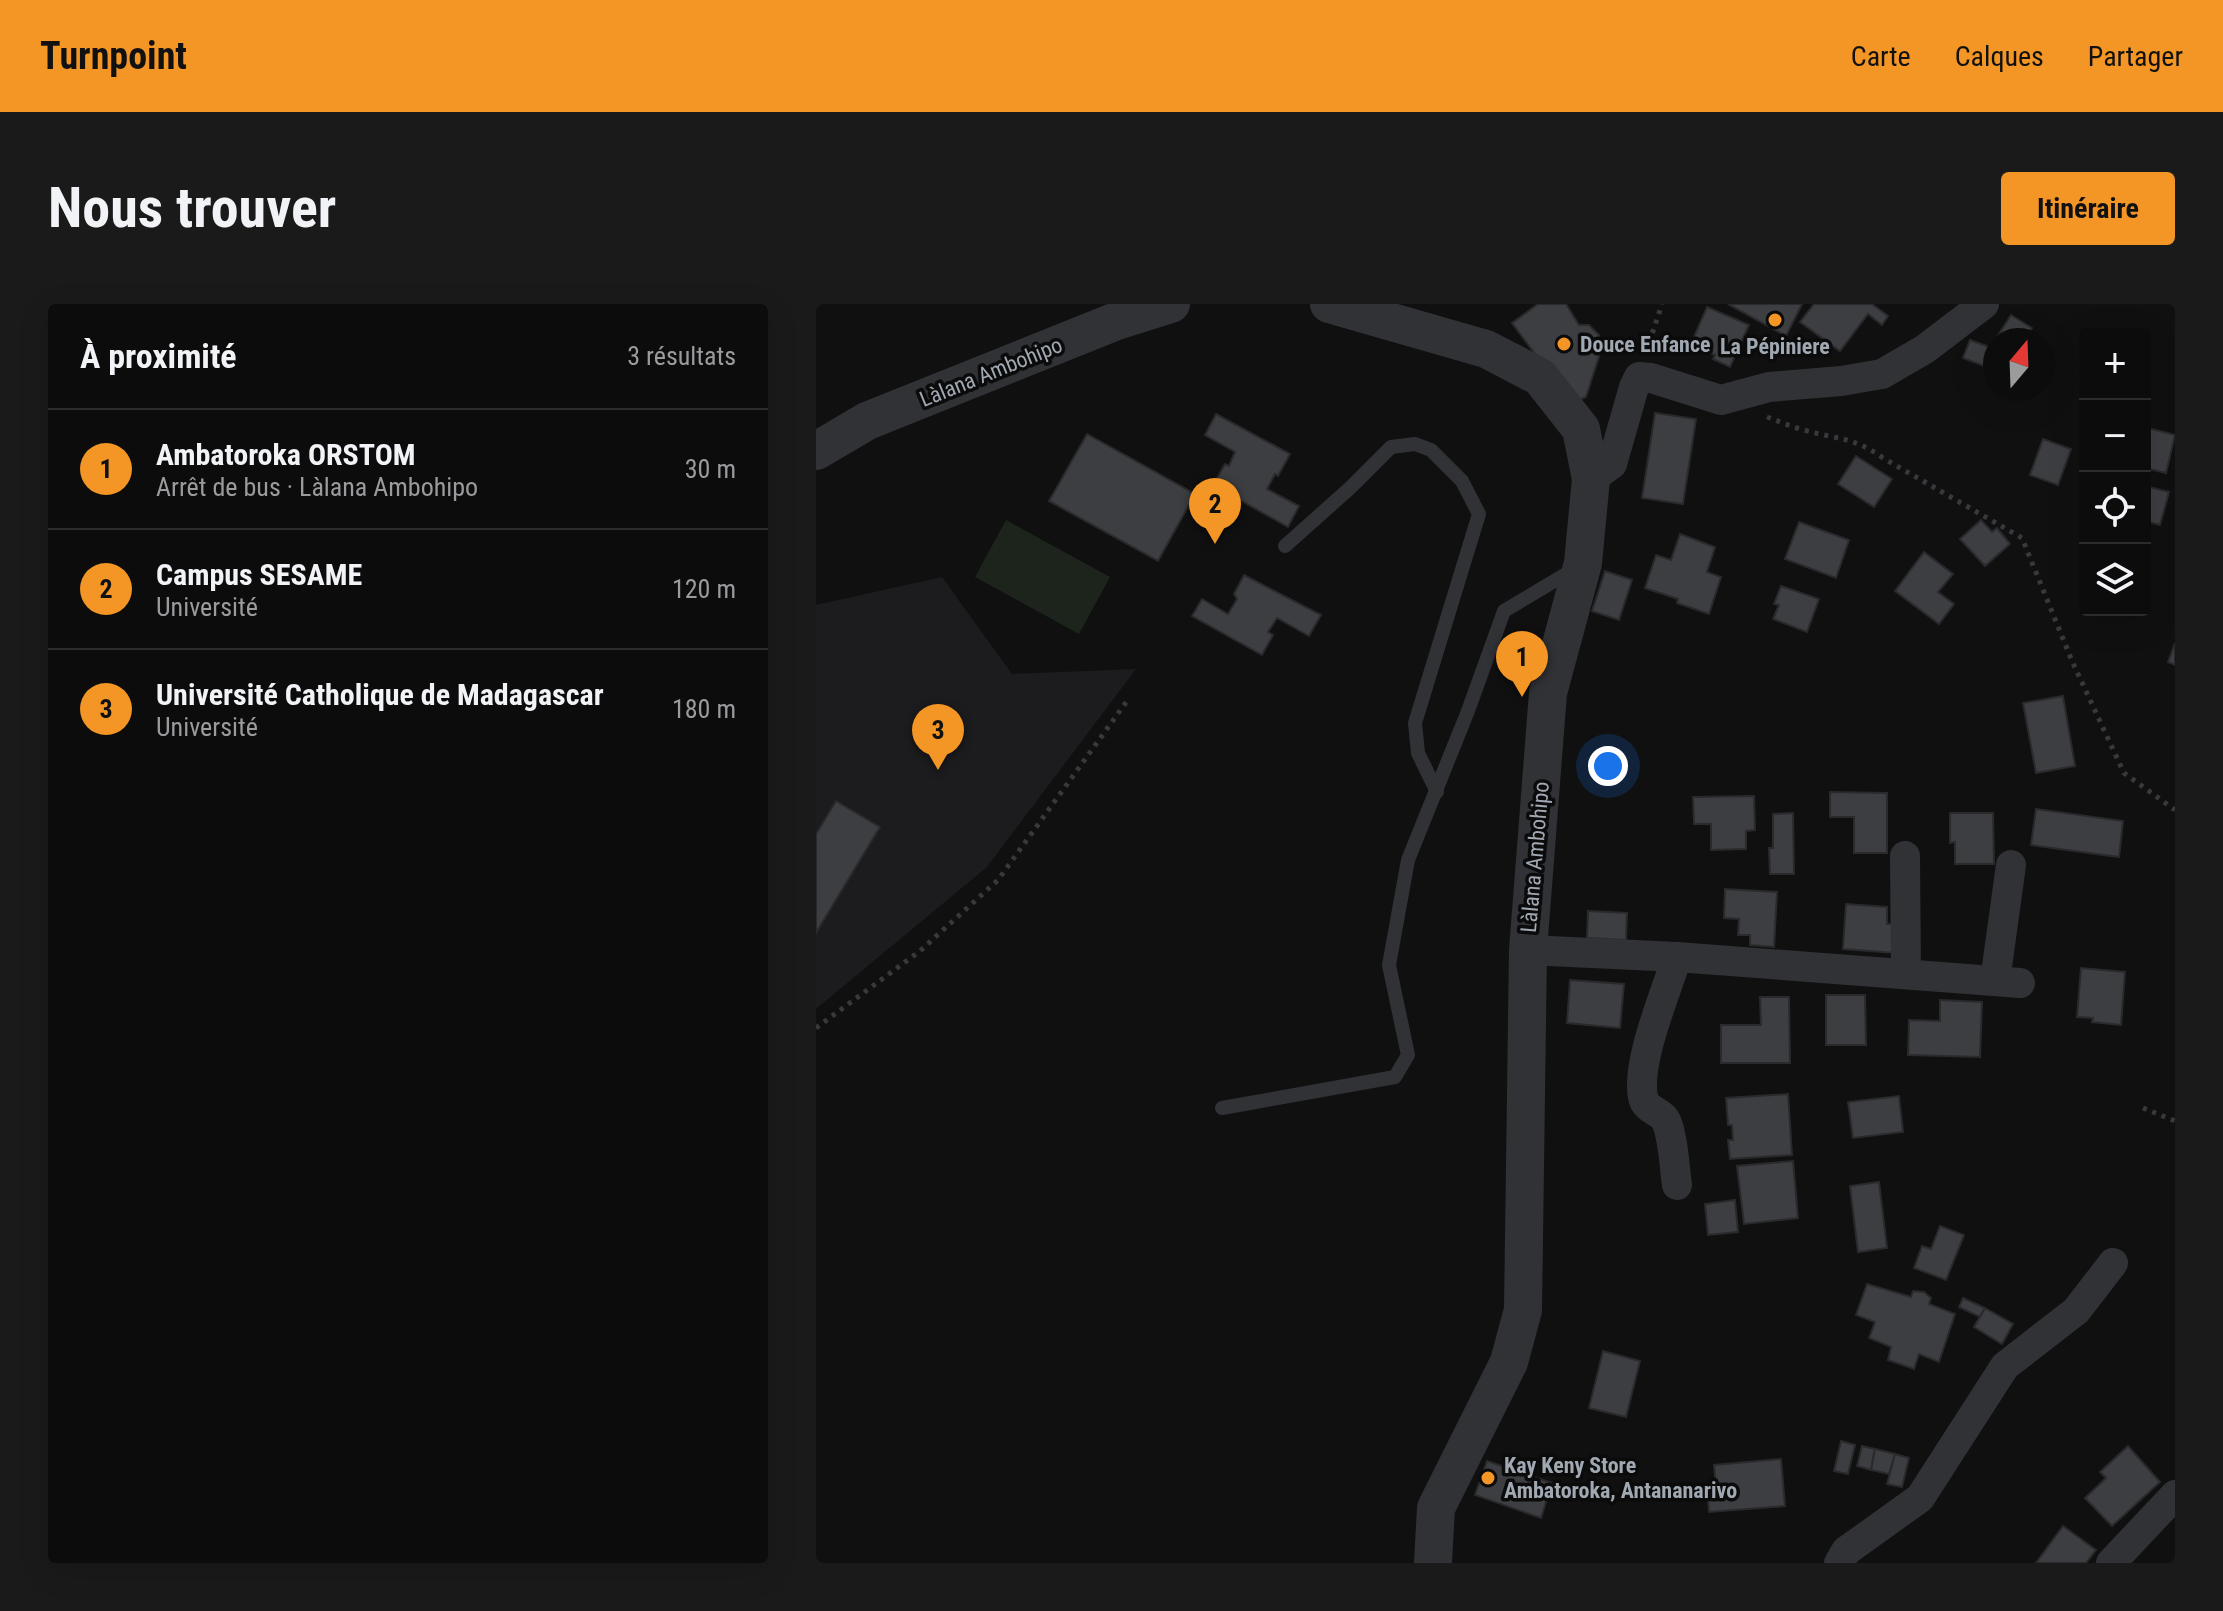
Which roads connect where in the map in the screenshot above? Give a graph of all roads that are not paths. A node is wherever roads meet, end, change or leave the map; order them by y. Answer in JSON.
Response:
{"nodes":[{"id":1,"x":1171,"y":304,"type":"edge"},
{"id":2,"x":1329,"y":304,"type":"edge"},
{"id":3,"x":1984,"y":304,"type":"edge"},
{"id":4,"x":816,"y":451,"type":"edge"},
{"id":5,"x":1591,"y":479,"type":"junction"},
{"id":6,"x":1285,"y":546,"type":"dead end"},
{"id":7,"x":1583,"y":563,"type":"junction"},
{"id":8,"x":1437,"y":792,"type":"junction"},
{"id":9,"x":1905,"y":856,"type":"dead end"},
{"id":10,"x":2011,"y":865,"type":"dead end"},
{"id":11,"x":1528,"y":950,"type":"junction"},
{"id":12,"x":1677,"y":957,"type":"junction"},
{"id":13,"x":1906,"y":974,"type":"junction"},
{"id":14,"x":1222,"y":1108,"type":"dead end"},
{"id":15,"x":1677,"y":1185,"type":"dead end"},
{"id":16,"x":2113,"y":1263,"type":"dead end"},
{"id":17,"x":2175,"y":1495,"type":"edge"},
{"id":18,"x":1433,"y":1563,"type":"edge"},
{"id":19,"x":1839,"y":1563,"type":"edge"},
{"id":20,"x":2111,"y":1563,"type":"edge"}],
"edges":[{"from":1,"to":4,"type":"street","name":"Làlana Ambohipo"},
{"from":2,"to":5,"type":"street","name":"Làlana Ambohipo"},
{"from":3,"to":5,"type":"street"},
{"from":5,"to":7,"type":"street","name":"Làlana Ambohipo"},
{"from":6,"to":8,"type":"lane"},
{"from":7,"to":8,"type":"lane"},
{"from":7,"to":11,"type":"street","name":"Làlana Ambohipo"},
{"from":8,"to":14,"type":"lane"},
{"from":9,"to":13,"type":"street"},
{"from":10,"to":13,"type":"street"},
{"from":11,"to":12,"type":"street"},
{"from":11,"to":18,"type":"street","name":"Làlana Ambohipo"},
{"from":12,"to":13,"type":"street"},
{"from":12,"to":15,"type":"street"},
{"from":16,"to":19,"type":"street"},
{"from":17,"to":20,"type":"street"}]}
